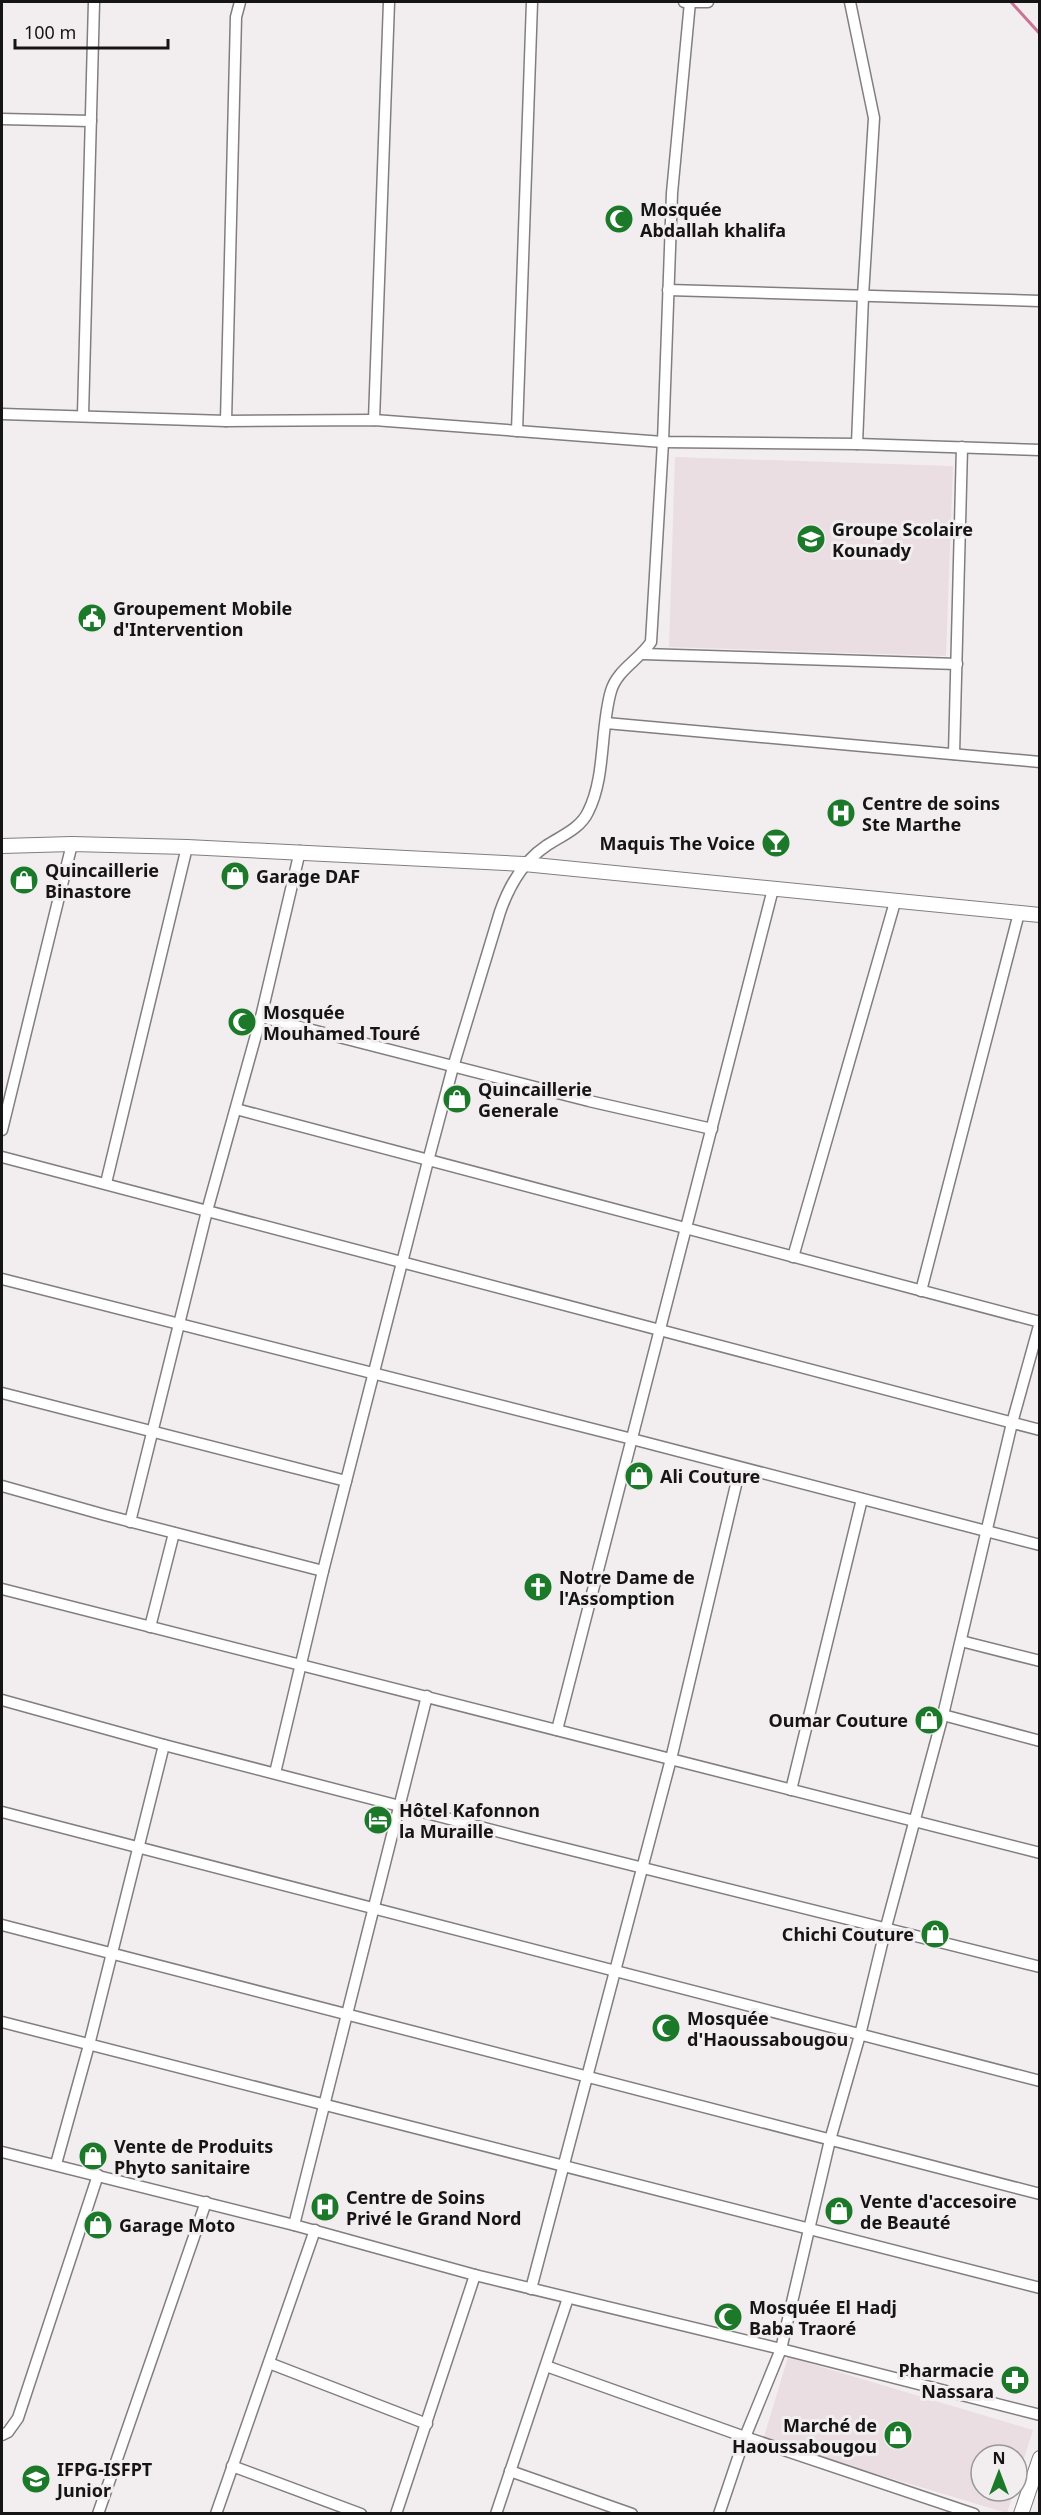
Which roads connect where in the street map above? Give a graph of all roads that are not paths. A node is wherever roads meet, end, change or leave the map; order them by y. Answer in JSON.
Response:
{"nodes":[{"id":1,"x":94,"y":2,"type":"edge"},
{"id":2,"x":240,"y":2,"type":"edge"},
{"id":3,"x":389,"y":2,"type":"edge"},
{"id":4,"x":532,"y":2,"type":"edge"},
{"id":5,"x":684,"y":2,"type":"edge"},
{"id":6,"x":690,"y":2,"type":"edge"},
{"id":7,"x":708,"y":2,"type":"edge"},
{"id":8,"x":850,"y":2,"type":"edge"},
{"id":9,"x":2,"y":119,"type":"edge"},
{"id":10,"x":91,"y":121,"type":"junction"},
{"id":11,"x":668,"y":290,"type":"junction"},
{"id":12,"x":863,"y":296,"type":"junction"},
{"id":13,"x":1040,"y":302,"type":"edge"},
{"id":14,"x":2,"y":414,"type":"edge"},
{"id":15,"x":83,"y":415,"type":"junction"},
{"id":16,"x":374,"y":420,"type":"junction"},
{"id":17,"x":226,"y":421,"type":"junction"},
{"id":18,"x":517,"y":430,"type":"junction"},
{"id":19,"x":663,"y":442,"type":"junction"},
{"id":20,"x":858,"y":444,"type":"junction"},
{"id":21,"x":962,"y":447,"type":"junction"},
{"id":22,"x":1040,"y":450,"type":"edge"},
{"id":23,"x":643,"y":654,"type":"junction"},
{"id":24,"x":957,"y":664,"type":"junction"},
{"id":25,"x":606,"y":723,"type":"junction"},
{"id":26,"x":954,"y":754,"type":"junction"},
{"id":27,"x":1040,"y":762,"type":"edge"},
{"id":28,"x":72,"y":844,"type":"junction"},
{"id":29,"x":2,"y":846,"type":"edge"},
{"id":30,"x":187,"y":847,"type":"junction"},
{"id":31,"x":300,"y":851,"type":"junction"},
{"id":32,"x":524,"y":864,"type":"junction"},
{"id":33,"x":773,"y":889,"type":"junction"},
{"id":34,"x":895,"y":903,"type":"junction"},
{"id":35,"x":1019,"y":913,"type":"junction"},
{"id":36,"x":1040,"y":915,"type":"edge"},
{"id":37,"x":261,"y":1017,"type":"junction"},
{"id":38,"x":453,"y":1067,"type":"junction"},
{"id":39,"x":236,"y":1109,"type":"junction"},
{"id":40,"x":712,"y":1129,"type":"junction"},
{"id":41,"x":2,"y":1130,"type":"edge"},
{"id":42,"x":2,"y":1157,"type":"edge"},
{"id":43,"x":428,"y":1161,"type":"junction"},
{"id":44,"x":106,"y":1183,"type":"junction"},
{"id":45,"x":207,"y":1211,"type":"junction"},
{"id":46,"x":686,"y":1228,"type":"junction"},
{"id":47,"x":793,"y":1257,"type":"junction"},
{"id":48,"x":403,"y":1261,"type":"junction"},
{"id":49,"x":2,"y":1279,"type":"edge"},
{"id":50,"x":921,"y":1291,"type":"junction"},
{"id":51,"x":1040,"y":1322,"type":"edge"},
{"id":52,"x":179,"y":1324,"type":"junction"},
{"id":53,"x":661,"y":1330,"type":"junction"},
{"id":54,"x":374,"y":1373,"type":"junction"},
{"id":55,"x":2,"y":1393,"type":"edge"},
{"id":56,"x":1012,"y":1423,"type":"junction"},
{"id":57,"x":1040,"y":1430,"type":"edge"},
{"id":58,"x":154,"y":1432,"type":"junction"},
{"id":59,"x":632,"y":1439,"type":"junction"},
{"id":60,"x":740,"y":1468,"type":"junction"},
{"id":61,"x":346,"y":1481,"type":"junction"},
{"id":62,"x":2,"y":1486,"type":"edge"},
{"id":63,"x":862,"y":1499,"type":"junction"},
{"id":64,"x":130,"y":1522,"type":"junction"},
{"id":65,"x":988,"y":1532,"type":"junction"},
{"id":66,"x":174,"y":1533,"type":"junction"},
{"id":67,"x":1040,"y":1545,"type":"edge"},
{"id":68,"x":323,"y":1571,"type":"junction"},
{"id":69,"x":2,"y":1589,"type":"edge"},
{"id":70,"x":150,"y":1627,"type":"junction"},
{"id":71,"x":961,"y":1641,"type":"junction"},
{"id":72,"x":1040,"y":1660,"type":"edge"},
{"id":73,"x":301,"y":1665,"type":"junction"},
{"id":74,"x":427,"y":1696,"type":"junction"},
{"id":75,"x":2,"y":1700,"type":"edge"},
{"id":76,"x":943,"y":1715,"type":"junction"},
{"id":77,"x":557,"y":1730,"type":"junction"},
{"id":78,"x":1040,"y":1741,"type":"edge"},
{"id":79,"x":164,"y":1745,"type":"junction"},
{"id":80,"x":671,"y":1759,"type":"junction"},
{"id":81,"x":275,"y":1773,"type":"junction"},
{"id":82,"x":791,"y":1790,"type":"junction"},
{"id":83,"x":400,"y":1805,"type":"junction"},
{"id":84,"x":2,"y":1812,"type":"edge"},
{"id":85,"x":914,"y":1821,"type":"junction"},
{"id":86,"x":140,"y":1848,"type":"junction"},
{"id":87,"x":1040,"y":1853,"type":"edge"},
{"id":88,"x":642,"y":1869,"type":"junction"},
{"id":89,"x":374,"y":1908,"type":"junction"},
{"id":90,"x":2,"y":1925,"type":"edge"},
{"id":91,"x":886,"y":1927,"type":"junction"},
{"id":92,"x":112,"y":1953,"type":"junction"},
{"id":93,"x":1040,"y":1967,"type":"edge"},
{"id":94,"x":615,"y":1970,"type":"junction"},
{"id":95,"x":346,"y":2014,"type":"junction"},
{"id":96,"x":2,"y":2022,"type":"edge"},
{"id":97,"x":860,"y":2034,"type":"junction"},
{"id":98,"x":89,"y":2045,"type":"junction"},
{"id":99,"x":587,"y":2076,"type":"junction"},
{"id":100,"x":1040,"y":2081,"type":"edge"},
{"id":101,"x":324,"y":2105,"type":"junction"},
{"id":102,"x":831,"y":2140,"type":"junction"},
{"id":103,"x":2,"y":2152,"type":"edge"},
{"id":104,"x":56,"y":2164,"type":"junction"},
{"id":105,"x":564,"y":2166,"type":"junction"},
{"id":106,"x":98,"y":2175,"type":"junction"},
{"id":107,"x":1040,"y":2194,"type":"edge"},
{"id":108,"x":207,"y":2202,"type":"junction"},
{"id":109,"x":294,"y":2224,"type":"junction"},
{"id":110,"x":808,"y":2229,"type":"junction"},
{"id":111,"x":315,"y":2230,"type":"junction"},
{"id":112,"x":475,"y":2275,"type":"junction"},
{"id":113,"x":1040,"y":2288,"type":"edge"},
{"id":114,"x":531,"y":2289,"type":"junction"},
{"id":115,"x":568,"y":2298,"type":"junction"},
{"id":116,"x":781,"y":2349,"type":"junction"},
{"id":117,"x":269,"y":2363,"type":"junction"},
{"id":118,"x":546,"y":2366,"type":"junction"},
{"id":119,"x":1040,"y":2415,"type":"edge"},
{"id":120,"x":426,"y":2424,"type":"junction"},
{"id":121,"x":2,"y":2435,"type":"edge"},
{"id":122,"x":745,"y":2437,"type":"junction"},
{"id":123,"x":1040,"y":2458,"type":"edge"},
{"id":124,"x":232,"y":2466,"type":"junction"},
{"id":125,"x":510,"y":2471,"type":"junction"},
{"id":126,"x":98,"y":2514,"type":"edge"},
{"id":127,"x":216,"y":2514,"type":"edge"},
{"id":128,"x":361,"y":2514,"type":"edge"},
{"id":129,"x":396,"y":2514,"type":"edge"},
{"id":130,"x":496,"y":2514,"type":"edge"},
{"id":131,"x":632,"y":2514,"type":"edge"},
{"id":132,"x":719,"y":2514,"type":"edge"},
{"id":133,"x":974,"y":2514,"type":"edge"},
{"id":134,"x":1021,"y":2514,"type":"edge"}],
"edges":[{"from":1,"to":10,"type":"street"},
{"from":2,"to":17,"type":"street"},
{"from":3,"to":16,"type":"street"},
{"from":4,"to":18,"type":"street"},
{"from":5,"to":6,"type":"street"},
{"from":6,"to":7,"type":"street"},
{"from":6,"to":11,"type":"street"},
{"from":8,"to":12,"type":"street"},
{"from":9,"to":10,"type":"street"},
{"from":10,"to":15,"type":"street"},
{"from":11,"to":12,"type":"street"},
{"from":11,"to":19,"type":"street"},
{"from":12,"to":13,"type":"street"},
{"from":12,"to":20,"type":"street"},
{"from":14,"to":15,"type":"street"},
{"from":15,"to":17,"type":"street"},
{"from":16,"to":17,"type":"street"},
{"from":16,"to":18,"type":"street"},
{"from":18,"to":19,"type":"street"},
{"from":19,"to":20,"type":"street"},
{"from":19,"to":23,"type":"street"},
{"from":20,"to":21,"type":"street"},
{"from":21,"to":22,"type":"street"},
{"from":21,"to":24,"type":"street"},
{"from":23,"to":24,"type":"street"},
{"from":23,"to":25,"type":"street"},
{"from":24,"to":26,"type":"street"},
{"from":25,"to":26,"type":"street"},
{"from":25,"to":32,"type":"street"},
{"from":26,"to":27,"type":"street"},
{"from":28,"to":29,"type":"street"},
{"from":28,"to":30,"type":"street"},
{"from":28,"to":41,"type":"street"},
{"from":30,"to":31,"type":"street"},
{"from":30,"to":44,"type":"street"},
{"from":31,"to":32,"type":"street"},
{"from":31,"to":37,"type":"street"},
{"from":32,"to":33,"type":"street"},
{"from":32,"to":38,"type":"street"},
{"from":33,"to":34,"type":"street"},
{"from":33,"to":40,"type":"street"},
{"from":34,"to":35,"type":"street"},
{"from":34,"to":47,"type":"street"},
{"from":35,"to":36,"type":"street"},
{"from":35,"to":50,"type":"street"},
{"from":37,"to":38,"type":"street"},
{"from":37,"to":39,"type":"street"},
{"from":38,"to":40,"type":"street"},
{"from":38,"to":43,"type":"street"},
{"from":39,"to":43,"type":"street"},
{"from":39,"to":45,"type":"street"},
{"from":40,"to":46,"type":"street"},
{"from":42,"to":44,"type":"street"},
{"from":43,"to":46,"type":"street"},
{"from":43,"to":48,"type":"street"},
{"from":44,"to":45,"type":"street"},
{"from":45,"to":48,"type":"street"},
{"from":45,"to":52,"type":"street"},
{"from":46,"to":47,"type":"street"},
{"from":46,"to":53,"type":"street"},
{"from":47,"to":50,"type":"street"},
{"from":48,"to":53,"type":"street"},
{"from":48,"to":54,"type":"street"},
{"from":49,"to":52,"type":"street"},
{"from":50,"to":51,"type":"street"},
{"from":51,"to":56,"type":"street"},
{"from":52,"to":54,"type":"street"},
{"from":52,"to":58,"type":"street"},
{"from":53,"to":56,"type":"street"},
{"from":53,"to":59,"type":"street"},
{"from":54,"to":59,"type":"street"},
{"from":54,"to":61,"type":"street"},
{"from":55,"to":58,"type":"street"},
{"from":56,"to":57,"type":"street"},
{"from":56,"to":65,"type":"street"},
{"from":58,"to":61,"type":"street"},
{"from":58,"to":64,"type":"street"},
{"from":59,"to":60,"type":"street"},
{"from":59,"to":77,"type":"street"},
{"from":60,"to":63,"type":"street"},
{"from":60,"to":80,"type":"street"},
{"from":61,"to":68,"type":"street"},
{"from":62,"to":64,"type":"street"},
{"from":63,"to":65,"type":"street"},
{"from":63,"to":82,"type":"street"},
{"from":64,"to":66,"type":"street"},
{"from":65,"to":67,"type":"street"},
{"from":65,"to":71,"type":"street"},
{"from":66,"to":68,"type":"street"},
{"from":66,"to":70,"type":"street"},
{"from":68,"to":73,"type":"street"},
{"from":69,"to":70,"type":"street"},
{"from":70,"to":73,"type":"street"},
{"from":71,"to":72,"type":"street"},
{"from":71,"to":76,"type":"street"},
{"from":73,"to":74,"type":"street"},
{"from":73,"to":81,"type":"street"},
{"from":74,"to":77,"type":"street"},
{"from":74,"to":83,"type":"street"},
{"from":75,"to":79,"type":"street"},
{"from":76,"to":78,"type":"street"},
{"from":76,"to":85,"type":"street"},
{"from":77,"to":80,"type":"street"},
{"from":79,"to":81,"type":"street"},
{"from":79,"to":86,"type":"street"},
{"from":80,"to":82,"type":"street"},
{"from":80,"to":88,"type":"street"},
{"from":81,"to":83,"type":"street"},
{"from":82,"to":85,"type":"street"},
{"from":83,"to":88,"type":"street"},
{"from":83,"to":89,"type":"street"},
{"from":84,"to":86,"type":"street"},
{"from":85,"to":87,"type":"street"},
{"from":85,"to":91,"type":"street"},
{"from":86,"to":89,"type":"street"},
{"from":86,"to":92,"type":"street"},
{"from":88,"to":91,"type":"street"},
{"from":88,"to":94,"type":"street"},
{"from":89,"to":94,"type":"street"},
{"from":89,"to":95,"type":"street"},
{"from":90,"to":92,"type":"street"},
{"from":91,"to":93,"type":"street"},
{"from":91,"to":97,"type":"street"},
{"from":92,"to":95,"type":"street"},
{"from":92,"to":98,"type":"street"},
{"from":94,"to":97,"type":"street"},
{"from":94,"to":99,"type":"street"},
{"from":95,"to":99,"type":"street"},
{"from":95,"to":101,"type":"street"},
{"from":96,"to":98,"type":"street"},
{"from":97,"to":100,"type":"street"},
{"from":97,"to":102,"type":"street"},
{"from":98,"to":101,"type":"street"},
{"from":98,"to":104,"type":"street"},
{"from":99,"to":102,"type":"street"},
{"from":99,"to":105,"type":"street"},
{"from":101,"to":105,"type":"street"},
{"from":101,"to":109,"type":"street"},
{"from":102,"to":107,"type":"street"},
{"from":102,"to":110,"type":"street"},
{"from":103,"to":104,"type":"street"},
{"from":104,"to":106,"type":"street"},
{"from":105,"to":110,"type":"street"},
{"from":105,"to":114,"type":"street"},
{"from":106,"to":108,"type":"street"},
{"from":106,"to":121,"type":"street"},
{"from":108,"to":109,"type":"street"},
{"from":108,"to":126,"type":"street"},
{"from":109,"to":111,"type":"street"},
{"from":110,"to":113,"type":"street"},
{"from":110,"to":116,"type":"street"},
{"from":111,"to":112,"type":"street"},
{"from":111,"to":117,"type":"street"},
{"from":112,"to":114,"type":"street"},
{"from":112,"to":120,"type":"street"},
{"from":114,"to":115,"type":"street"},
{"from":115,"to":116,"type":"street"},
{"from":115,"to":118,"type":"street"},
{"from":116,"to":119,"type":"street"},
{"from":116,"to":122,"type":"street"},
{"from":117,"to":120,"type":"street"},
{"from":117,"to":124,"type":"street"},
{"from":118,"to":122,"type":"street"},
{"from":118,"to":125,"type":"street"},
{"from":120,"to":129,"type":"street"},
{"from":122,"to":132,"type":"street"},
{"from":122,"to":133,"type":"street"},
{"from":123,"to":134,"type":"street"},
{"from":124,"to":127,"type":"street"},
{"from":124,"to":128,"type":"street"},
{"from":125,"to":130,"type":"street"},
{"from":125,"to":131,"type":"street"}]}
